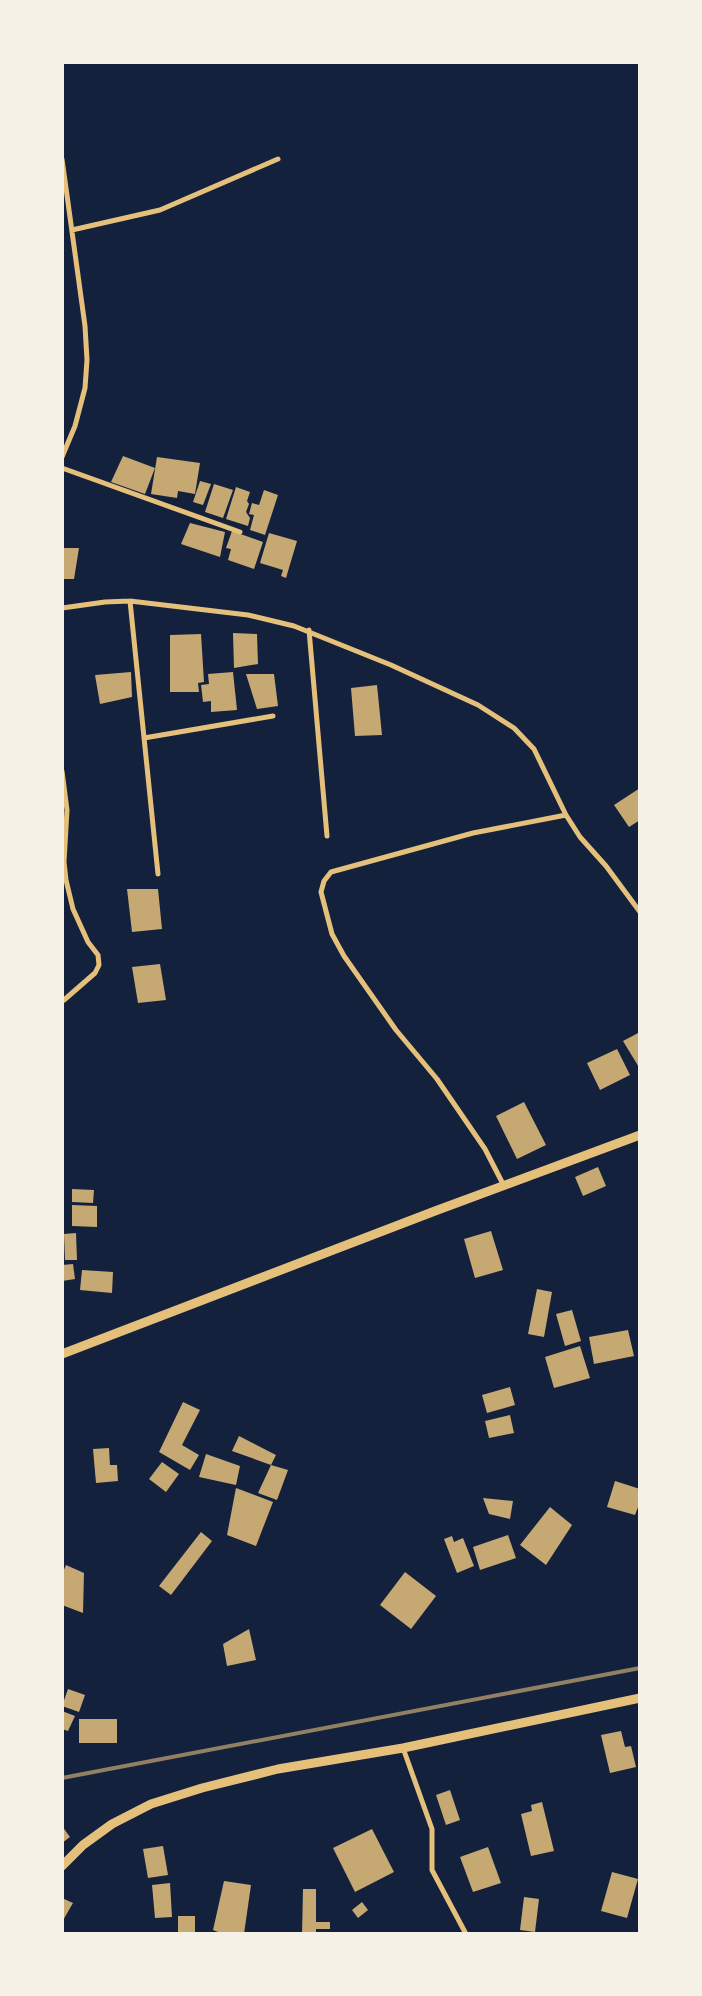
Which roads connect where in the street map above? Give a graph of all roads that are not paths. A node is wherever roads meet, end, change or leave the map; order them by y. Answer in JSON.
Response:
{"nodes":[{"id":1,"x":62,"y":160,"type":"edge"},
{"id":2,"x":278,"y":160,"type":"dead end"},
{"id":3,"x":72,"y":230,"type":"junction"},
{"id":4,"x":62,"y":457,"type":"edge"},
{"id":5,"x":62,"y":468,"type":"edge"},
{"id":6,"x":240,"y":532,"type":"dead end"},
{"id":7,"x":130,"y":601,"type":"junction"},
{"id":8,"x":62,"y":608,"type":"edge"},
{"id":9,"x":309,"y":630,"type":"junction"},
{"id":10,"x":273,"y":716,"type":"dead end"},
{"id":11,"x":144,"y":738,"type":"junction"},
{"id":12,"x":62,"y":771,"type":"edge"},
{"id":13,"x":566,"y":815,"type":"junction"},
{"id":14,"x":327,"y":836,"type":"dead end"},
{"id":15,"x":158,"y":874,"type":"dead end"},
{"id":16,"x":640,"y":912,"type":"edge"},
{"id":17,"x":64,"y":1000,"type":"dead end"},
{"id":18,"x":640,"y":1135,"type":"edge"},
{"id":19,"x":504,"y":1186,"type":"junction"},
{"id":20,"x":62,"y":1354,"type":"edge"},
{"id":21,"x":640,"y":1698,"type":"edge"},
{"id":22,"x":403,"y":1748,"type":"junction"},
{"id":23,"x":62,"y":1866,"type":"edge"},
{"id":24,"x":466,"y":1934,"type":"edge"}],
"edges":[{"from":1,"to":3,"type":"street"},
{"from":2,"to":3,"type":"street"},
{"from":3,"to":4,"type":"street"},
{"from":5,"to":6,"type":"street"},
{"from":7,"to":8,"type":"street"},
{"from":7,"to":9,"type":"street"},
{"from":7,"to":11,"type":"street"},
{"from":9,"to":13,"type":"street"},
{"from":9,"to":14,"type":"street"},
{"from":10,"to":11,"type":"street"},
{"from":11,"to":15,"type":"street"},
{"from":12,"to":17,"type":"street"},
{"from":13,"to":16,"type":"street"},
{"from":13,"to":19,"type":"street"},
{"from":18,"to":19,"type":"street"},
{"from":19,"to":20,"type":"street"},
{"from":21,"to":22,"type":"street"},
{"from":22,"to":23,"type":"street"},
{"from":22,"to":24,"type":"street"}]}
